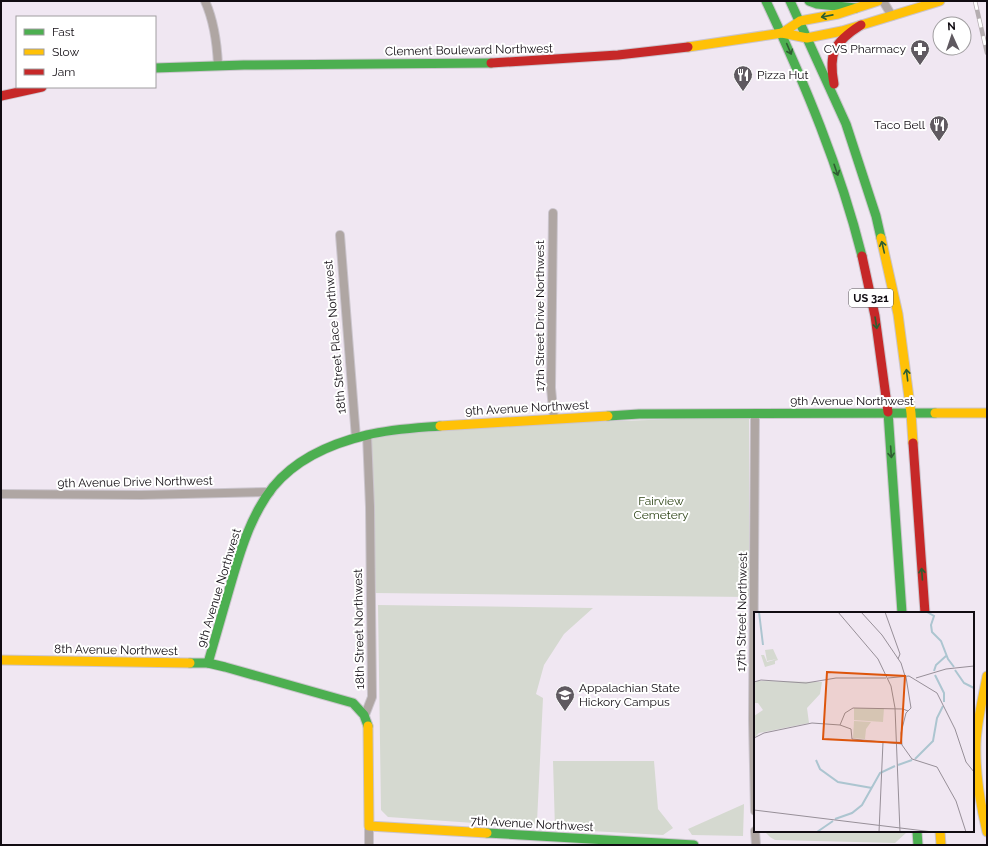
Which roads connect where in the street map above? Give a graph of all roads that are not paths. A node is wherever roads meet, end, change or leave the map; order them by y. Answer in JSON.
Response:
{"nodes":[{"id":1,"x":205,"y":1,"type":"edge"},
{"id":2,"x":766,"y":1,"type":"edge"},
{"id":3,"x":790,"y":1,"type":"edge"},
{"id":4,"x":809,"y":1,"type":"edge"},
{"id":5,"x":878,"y":1,"type":"edge"},
{"id":6,"x":883,"y":1,"type":"edge"},
{"id":7,"x":940,"y":1,"type":"edge"},
{"id":8,"x":856,"y":8,"type":"junction"},
{"id":9,"x":892,"y":16,"type":"junction"},
{"id":10,"x":800,"y":21,"type":"junction"},
{"id":11,"x":861,"y":25,"type":"junction"},
{"id":12,"x":782,"y":33,"type":"junction"},
{"id":13,"x":807,"y":38,"type":"junction"},
{"id":14,"x":218,"y":65,"type":"junction"},
{"id":15,"x":156,"y":68,"type":"edge"},
{"id":16,"x":37,"y":88,"type":"edge"},
{"id":17,"x":1,"y":96,"type":"edge"},
{"id":18,"x":840,"y":111,"type":"junction"},
{"id":19,"x":553,"y":213,"type":"dead end"},
{"id":20,"x":340,"y":235,"type":"dead end"},
{"id":21,"x":755,"y":413,"type":"junction"},
{"id":22,"x":888,"y":413,"type":"junction"},
{"id":23,"x":987,"y":413,"type":"edge"},
{"id":24,"x":911,"y":414,"type":"junction"},
{"id":25,"x":554,"y":419,"type":"junction"},
{"id":26,"x":367,"y":435,"type":"junction"},
{"id":27,"x":356,"y":438,"type":"junction"},
{"id":28,"x":270,"y":492,"type":"junction"},
{"id":29,"x":1,"y":494,"type":"edge"},
{"id":30,"x":902,"y":612,"type":"edge"},
{"id":31,"x":925,"y":612,"type":"edge"},
{"id":32,"x":1,"y":660,"type":"edge"},
{"id":33,"x":208,"y":664,"type":"junction"},
{"id":34,"x":987,"y":676,"type":"edge"},
{"id":35,"x":365,"y":715,"type":"junction"},
{"id":36,"x":754,"y":766,"type":"edge"},
{"id":37,"x":369,"y":826,"type":"junction"},
{"id":38,"x":755,"y":832,"type":"edge"},
{"id":39,"x":917,"y":832,"type":"edge"},
{"id":40,"x":940,"y":832,"type":"edge"},
{"id":41,"x":987,"y":832,"type":"edge"},
{"id":42,"x":570,"y":842,"type":"edge"},
{"id":43,"x":369,"y":845,"type":"edge"},
{"id":44,"x":694,"y":845,"type":"edge"},
{"id":45,"x":756,"y":845,"type":"edge"},
{"id":46,"x":918,"y":845,"type":"edge"},
{"id":47,"x":941,"y":845,"type":"edge"}],
"edges":[{"from":1,"to":14,"type":"street"},
{"from":2,"to":12,"type":"main road","number":"US 321"},
{"from":3,"to":10,"type":"main road","number":"US 321"},
{"from":4,"to":8,"type":"main road"},
{"from":5,"to":8,"type":"main road","name":"Clement Boulevard Northwest"},
{"from":6,"to":9,"type":"street"},
{"from":7,"to":9,"type":"main road","name":"Clement Boulevard Northwest"},
{"from":8,"to":10,"type":"main road","name":"Clement Boulevard Northwest","one_way":true},
{"from":9,"to":11,"type":"main road","name":"Clement Boulevard Northwest"},
{"from":10,"to":12,"type":"main road","name":"Clement Boulevard Northwest"},
{"from":10,"to":13,"type":"main road","number":"US 321"},
{"from":11,"to":13,"type":"main road","name":"Clement Boulevard Northwest"},
{"from":11,"to":18,"type":"main road"},
{"from":12,"to":13,"type":"main road","name":"Clement Boulevard Northwest"},
{"from":12,"to":14,"type":"main road","name":"Clement Boulevard Northwest"},
{"from":12,"to":22,"type":"main road","number":"US 321","one_way":true},
{"from":13,"to":18,"type":"main road","number":"US 321"},
{"from":14,"to":15,"type":"main road","name":"Clement Boulevard Northwest"},
{"from":16,"to":17,"type":"main road"},
{"from":24,"to":18,"type":"main road","number":"US 321","one_way":true},
{"from":19,"to":25,"type":"street","name":"17th Street Drive Northwest"},
{"from":20,"to":27,"type":"street","name":"18th Street Place Northwest"},
{"from":21,"to":22,"type":"main road","name":"9th Avenue Northwest"},
{"from":21,"to":25,"type":"main road","name":"9th Avenue Northwest"},
{"from":21,"to":36,"type":"street","name":"17th Street Northwest"},
{"from":22,"to":24,"type":"main road","name":"9th Avenue Northwest"},
{"from":22,"to":30,"type":"main road","number":"US 321","one_way":true},
{"from":23,"to":24,"type":"main road","name":"9th Avenue Northwest"},
{"from":31,"to":24,"type":"main road","number":"US 321","one_way":true},
{"from":25,"to":26,"type":"main road","name":"9th Avenue Northwest"},
{"from":26,"to":27,"type":"main road","name":"9th Avenue Northwest"},
{"from":26,"to":35,"type":"street","name":"18th Street Northwest"},
{"from":27,"to":28,"type":"main road","name":"9th Avenue Northwest"},
{"from":28,"to":29,"type":"street","name":"9th Avenue Drive Northwest"},
{"from":28,"to":33,"type":"main road","name":"9th Avenue Northwest"},
{"from":32,"to":33,"type":"main road","name":"8th Avenue Northwest"},
{"from":33,"to":35,"type":"main road","name":"8th Avenue Northwest"},
{"from":34,"to":41,"type":"main road"},
{"from":35,"to":37,"type":"main road"},
{"from":37,"to":42,"type":"main road","name":"7th Avenue Northwest"},
{"from":37,"to":43,"type":"street"},
{"from":38,"to":45,"type":"street"},
{"from":39,"to":46,"type":"main road"},
{"from":40,"to":47,"type":"main road"},
{"from":42,"to":44,"type":"main road","name":"7th Avenue Northwest"}]}
